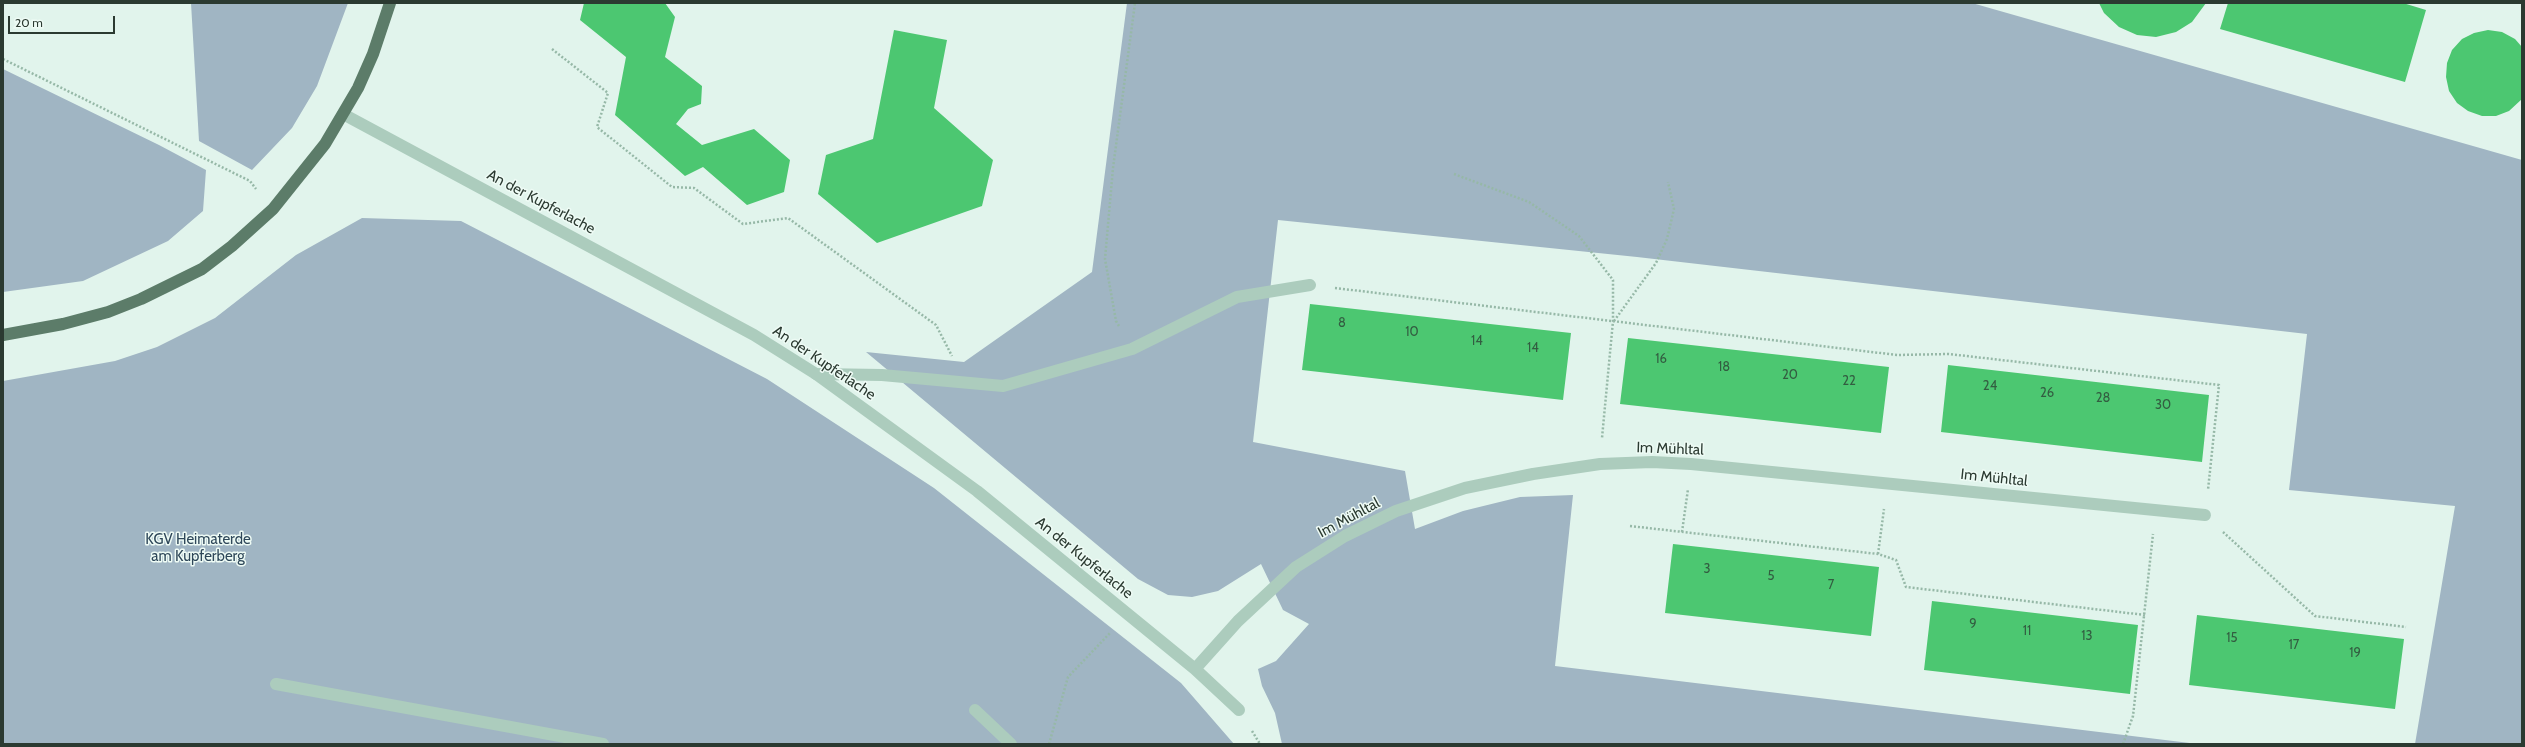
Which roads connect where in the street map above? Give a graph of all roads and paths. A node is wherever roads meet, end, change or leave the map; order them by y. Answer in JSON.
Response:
{"nodes":[{"id":1,"x":390,"y":3,"type":"edge"},
{"id":2,"x":1134,"y":3,"type":"edge"},
{"id":3,"x":552,"y":49,"type":"dead end"},
{"id":4,"x":3,"y":59,"type":"edge"},
{"id":5,"x":343,"y":114,"type":"junction"},
{"id":6,"x":1454,"y":174,"type":"dead end"},
{"id":7,"x":1668,"y":182,"type":"dead end"},
{"id":8,"x":273,"y":209,"type":"junction"},
{"id":9,"x":1310,"y":285,"type":"joint"},
{"id":10,"x":1613,"y":321,"type":"junction"},
{"id":11,"x":3,"y":335,"type":"edge"},
{"id":12,"x":1132,"y":349,"type":"junction"},
{"id":13,"x":816,"y":374,"type":"junction"},
{"id":14,"x":966,"y":383,"type":"junction"},
{"id":15,"x":1600,"y":464,"type":"junction"},
{"id":16,"x":1691,"y":464,"type":"junction"},
{"id":17,"x":2205,"y":515,"type":"junction"},
{"id":18,"x":1883,"y":518,"type":"dead end"},
{"id":19,"x":1630,"y":526,"type":"dead end"},
{"id":20,"x":1682,"y":532,"type":"junction"},
{"id":21,"x":2151,"y":553,"type":"dead end"},
{"id":22,"x":1878,"y":554,"type":"junction"},
{"id":23,"x":1128,"y":614,"type":"junction"},
{"id":24,"x":2145,"y":615,"type":"junction"},
{"id":25,"x":2406,"y":627,"type":"dead end"},
{"id":26,"x":1195,"y":669,"type":"junction"},
{"id":27,"x":276,"y":684,"type":"dead end"},
{"id":28,"x":975,"y":710,"type":"dead end"},
{"id":29,"x":1239,"y":710,"type":"dead end"},
{"id":30,"x":603,"y":744,"type":"edge"},
{"id":31,"x":1011,"y":744,"type":"edge"},
{"id":32,"x":1049,"y":744,"type":"edge"},
{"id":33,"x":2123,"y":744,"type":"edge"}],
"edges":[{"from":1,"to":5,"type":"main road"},
{"from":2,"to":12,"type":"path"},
{"from":3,"to":14,"type":"path"},
{"from":4,"to":8,"type":"path"},
{"from":5,"to":8,"type":"main road"},
{"from":5,"to":13,"type":"street","name":"An der Kupferlache"},
{"from":6,"to":10,"type":"path"},
{"from":7,"to":10,"type":"path"},
{"from":8,"to":11,"type":"main road"},
{"from":9,"to":10,"type":"path"},
{"from":9,"to":12,"type":"street"},
{"from":10,"to":15,"type":"path"},
{"from":10,"to":17,"type":"path"},
{"from":12,"to":14,"type":"street"},
{"from":13,"to":14,"type":"street"},
{"from":13,"to":23,"type":"street","name":"An der Kupferlache"},
{"from":15,"to":16,"type":"street","name":"Im Mühltal"},
{"from":15,"to":26,"type":"street","name":"Im Mühltal"},
{"from":16,"to":17,"type":"street","name":"Im Mühltal"},
{"from":16,"to":20,"type":"path"},
{"from":17,"to":25,"type":"path"},
{"from":18,"to":22,"type":"path"},
{"from":19,"to":20,"type":"path"},
{"from":20,"to":22,"type":"path"},
{"from":21,"to":24,"type":"path"},
{"from":22,"to":24,"type":"path"},
{"from":23,"to":26,"type":"street","name":"An der Kupferlache"},
{"from":23,"to":32,"type":"path"},
{"from":24,"to":33,"type":"path"},
{"from":26,"to":29,"type":"street","name":"An der Kupferlache"},
{"from":27,"to":30,"type":"street"},
{"from":28,"to":31,"type":"street"}]}
